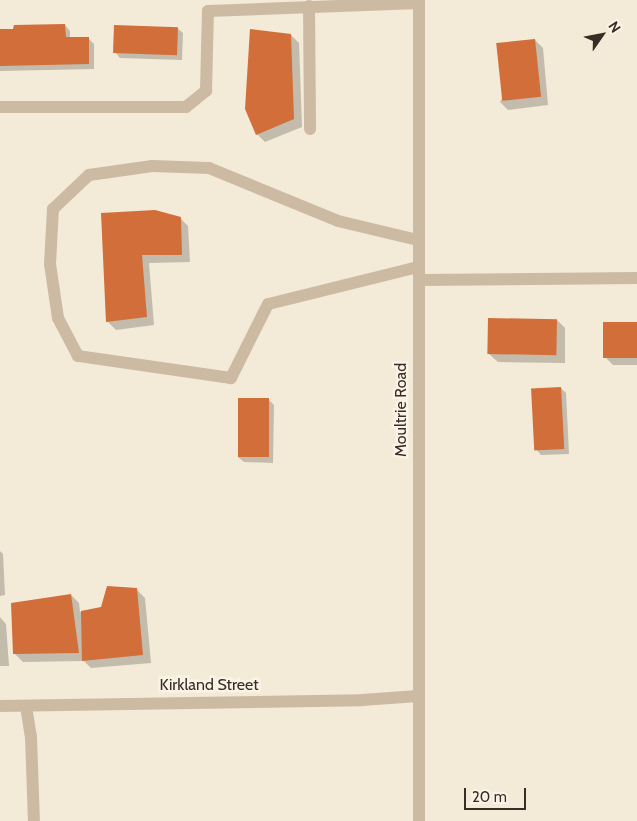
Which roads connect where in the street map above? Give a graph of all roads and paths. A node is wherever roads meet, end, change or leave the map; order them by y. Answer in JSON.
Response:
{"nodes":[{"id":1,"x":419,"y":2,"type":"edge"},
{"id":2,"x":309,"y":6,"type":"junction"},
{"id":3,"x":0,"y":107,"type":"edge"},
{"id":4,"x":310,"y":129,"type":"dead end"},
{"id":5,"x":418,"y":240,"type":"junction"},
{"id":6,"x":418,"y":267,"type":"junction"},
{"id":7,"x":637,"y":278,"type":"edge"},
{"id":8,"x":420,"y":280,"type":"junction"},
{"id":9,"x":418,"y":696,"type":"junction"},
{"id":10,"x":0,"y":706,"type":"edge"},
{"id":11,"x":26,"y":706,"type":"junction"},
{"id":12,"x":34,"y":821,"type":"edge"},
{"id":13,"x":419,"y":821,"type":"edge"}],
"edges":[{"from":1,"to":2,"type":"street"},
{"from":1,"to":5,"type":"street","name":"Moultrie Road"},
{"from":2,"to":3,"type":"street"},
{"from":2,"to":4,"type":"street"},
{"from":5,"to":6,"type":"street","name":"Moultrie Road"},
{"from":5,"to":6,"type":"street"},
{"from":6,"to":8,"type":"street","name":"Moultrie Road"},
{"from":7,"to":8,"type":"street"},
{"from":8,"to":9,"type":"street","name":"Moultrie Road"},
{"from":9,"to":11,"type":"street","name":"Kirkland Street"},
{"from":9,"to":13,"type":"street","name":"Moultrie Road"},
{"from":10,"to":11,"type":"street","name":"Kirkland Street"},
{"from":11,"to":12,"type":"street"}]}
